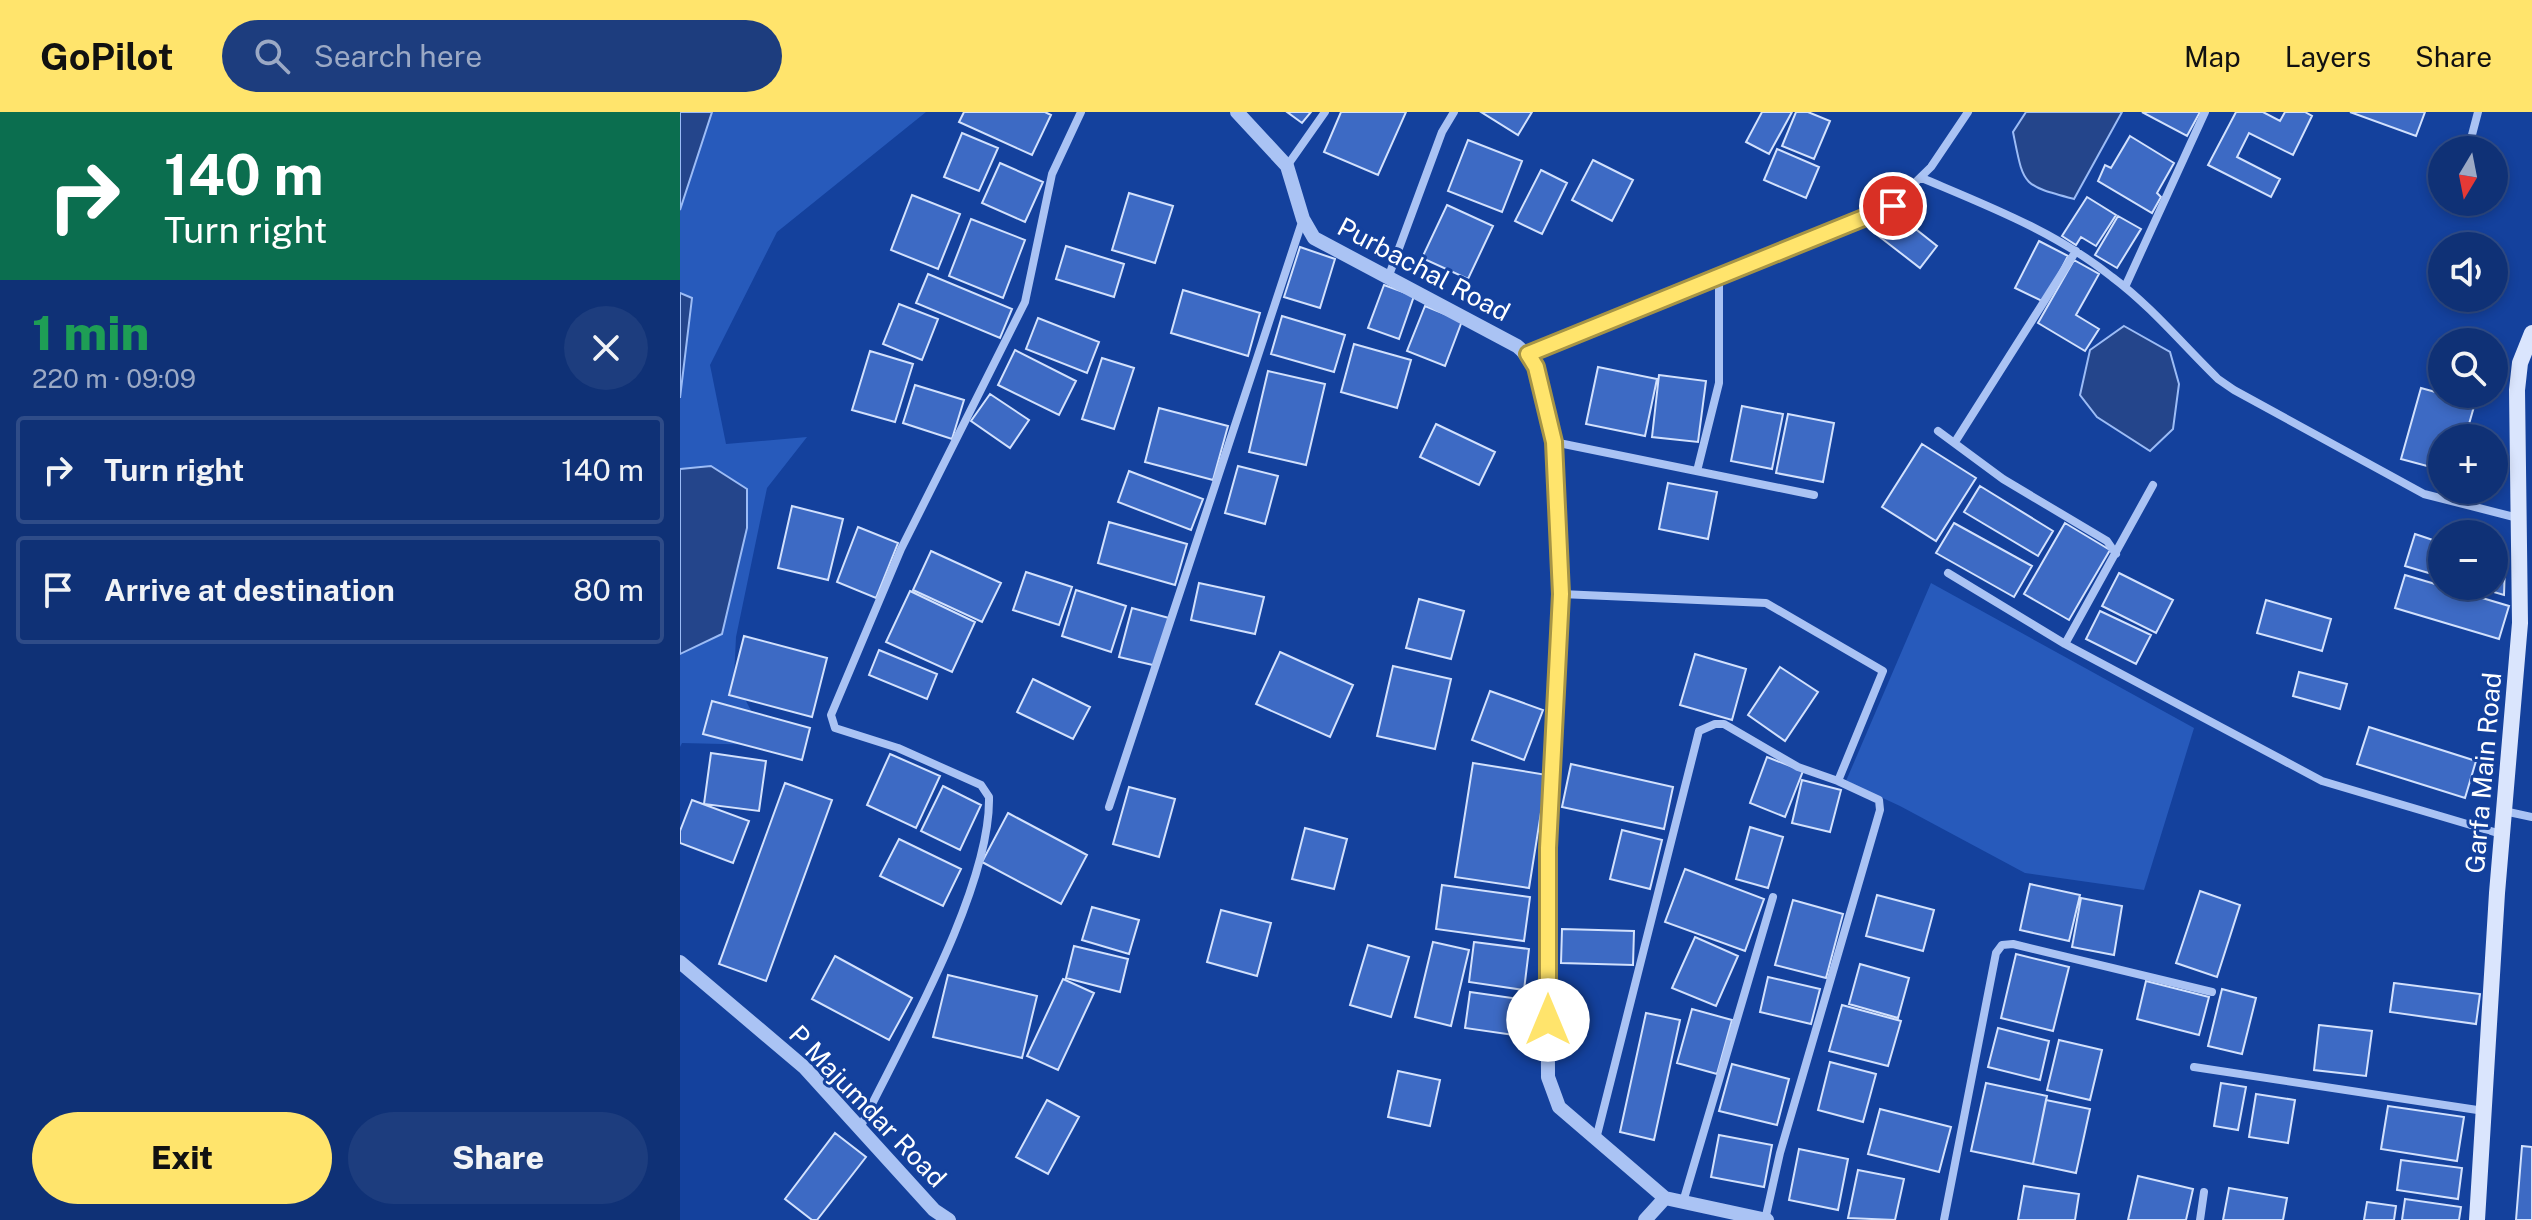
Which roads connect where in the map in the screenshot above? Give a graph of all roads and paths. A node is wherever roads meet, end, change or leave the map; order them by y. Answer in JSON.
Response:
{"nodes":[{"id":1,"x":1081,"y":112,"type":"edge"},
{"id":2,"x":1237,"y":112,"type":"edge"},
{"id":3,"x":1325,"y":112,"type":"edge"},
{"id":4,"x":1454,"y":112,"type":"edge"},
{"id":5,"x":1968,"y":112,"type":"edge"},
{"id":6,"x":2205,"y":112,"type":"edge"},
{"id":7,"x":2478,"y":112,"type":"edge"},
{"id":8,"x":2472,"y":136,"type":"edge"},
{"id":9,"x":1287,"y":166,"type":"junction"},
{"id":10,"x":1922,"y":178,"type":"junction"},
{"id":11,"x":1303,"y":219,"type":"junction"},
{"id":12,"x":2076,"y":251,"type":"junction"},
{"id":13,"x":1719,"y":277,"type":"junction"},
{"id":14,"x":1388,"y":280,"type":"junction"},
{"id":15,"x":2125,"y":287,"type":"junction"},
{"id":16,"x":2532,"y":333,"type":"edge"},
{"id":17,"x":1528,"y":354,"type":"junction"},
{"id":18,"x":1938,"y":431,"type":"dead end"},
{"id":19,"x":1554,"y":442,"type":"junction"},
{"id":20,"x":1955,"y":442,"type":"junction"},
{"id":21,"x":1697,"y":471,"type":"junction"},
{"id":22,"x":2153,"y":485,"type":"dead end"},
{"id":23,"x":1814,"y":495,"type":"dead end"},
{"id":24,"x":2522,"y":519,"type":"junction"},
{"id":25,"x":2116,"y":554,"type":"junction"},
{"id":26,"x":1948,"y":573,"type":"dead end"},
{"id":27,"x":1561,"y":594,"type":"junction"},
{"id":28,"x":2526,"y":594,"type":"edge"},
{"id":29,"x":2065,"y":644,"type":"junction"},
{"id":30,"x":1838,"y":781,"type":"junction"},
{"id":31,"x":1109,"y":807,"type":"dead end"},
{"id":32,"x":2503,"y":811,"type":"junction"},
{"id":33,"x":2532,"y":817,"type":"edge"},
{"id":34,"x":2501,"y":834,"type":"junction"},
{"id":35,"x":1773,"y":897,"type":"dead end"},
{"id":36,"x":680,"y":962,"type":"edge"},
{"id":37,"x":2212,"y":992,"type":"dead end"},
{"id":38,"x":2194,"y":1067,"type":"dead end"},
{"id":39,"x":2484,"y":1111,"type":"junction"},
{"id":40,"x":860,"y":1128,"type":"junction"},
{"id":41,"x":1596,"y":1140,"type":"junction"},
{"id":42,"x":2204,"y":1192,"type":"dead end"},
{"id":43,"x":1665,"y":1198,"type":"junction"},
{"id":44,"x":1683,"y":1202,"type":"junction"},
{"id":45,"x":930,"y":1215,"type":"edge"},
{"id":46,"x":949,"y":1220,"type":"edge"},
{"id":47,"x":1645,"y":1220,"type":"edge"},
{"id":48,"x":1766,"y":1220,"type":"edge"},
{"id":49,"x":1944,"y":1220,"type":"edge"},
{"id":50,"x":2200,"y":1220,"type":"edge"},
{"id":51,"x":2477,"y":1220,"type":"edge"}],
"edges":[{"from":1,"to":40,"type":"street"},
{"from":2,"to":9,"type":"street","name":"Purbachal Road"},
{"from":3,"to":9,"type":"street"},
{"from":4,"to":14,"type":"street"},
{"from":5,"to":10,"type":"street"},
{"from":6,"to":15,"type":"street"},
{"from":7,"to":8,"type":"street"},
{"from":9,"to":11,"type":"street","name":"Purbachal Road"},
{"from":10,"to":12,"type":"street"},
{"from":10,"to":13,"type":"street"},
{"from":11,"to":14,"type":"street","name":"Purbachal Road"},
{"from":11,"to":31,"type":"street"},
{"from":12,"to":15,"type":"street"},
{"from":12,"to":20,"type":"street"},
{"from":13,"to":17,"type":"street"},
{"from":13,"to":21,"type":"street"},
{"from":14,"to":17,"type":"street","name":"Purbachal Road"},
{"from":15,"to":24,"type":"street"},
{"from":16,"to":24,"type":"main road","name":"Garfa Main Road"},
{"from":17,"to":19,"type":"street","name":"Purbachal Road"},
{"from":18,"to":20,"type":"street"},
{"from":19,"to":21,"type":"street"},
{"from":19,"to":27,"type":"street","name":"Purbachal Road"},
{"from":20,"to":25,"type":"street"},
{"from":21,"to":23,"type":"street"},
{"from":22,"to":25,"type":"street"},
{"from":24,"to":28,"type":"main road","name":"Garfa Main Road"},
{"from":25,"to":29,"type":"street"},
{"from":26,"to":29,"type":"street"},
{"from":27,"to":30,"type":"street"},
{"from":27,"to":41,"type":"street","name":"Purbachal Road"},
{"from":28,"to":32,"type":"main road","name":"Garfa Main Road"},
{"from":29,"to":34,"type":"street"},
{"from":30,"to":41,"type":"street"},
{"from":30,"to":48,"type":"street"},
{"from":32,"to":33,"type":"street"},
{"from":32,"to":34,"type":"main road","name":"Garfa Main Road"},
{"from":34,"to":39,"type":"main road","name":"Garfa Main Road"},
{"from":35,"to":44,"type":"street"},
{"from":36,"to":40,"type":"street","name":"P Majumdar Road"},
{"from":37,"to":49,"type":"street"},
{"from":38,"to":39,"type":"street"},
{"from":39,"to":51,"type":"main road","name":"Garfa Main Road"},
{"from":40,"to":45,"type":"street","name":"P Majumdar Road"},
{"from":41,"to":43,"type":"street","name":"Purbachal Road"},
{"from":42,"to":50,"type":"street"},
{"from":43,"to":44,"type":"street"},
{"from":43,"to":47,"type":"street"},
{"from":44,"to":48,"type":"street"},
{"from":45,"to":46,"type":"street","name":"P Majumdar Road"}]}
